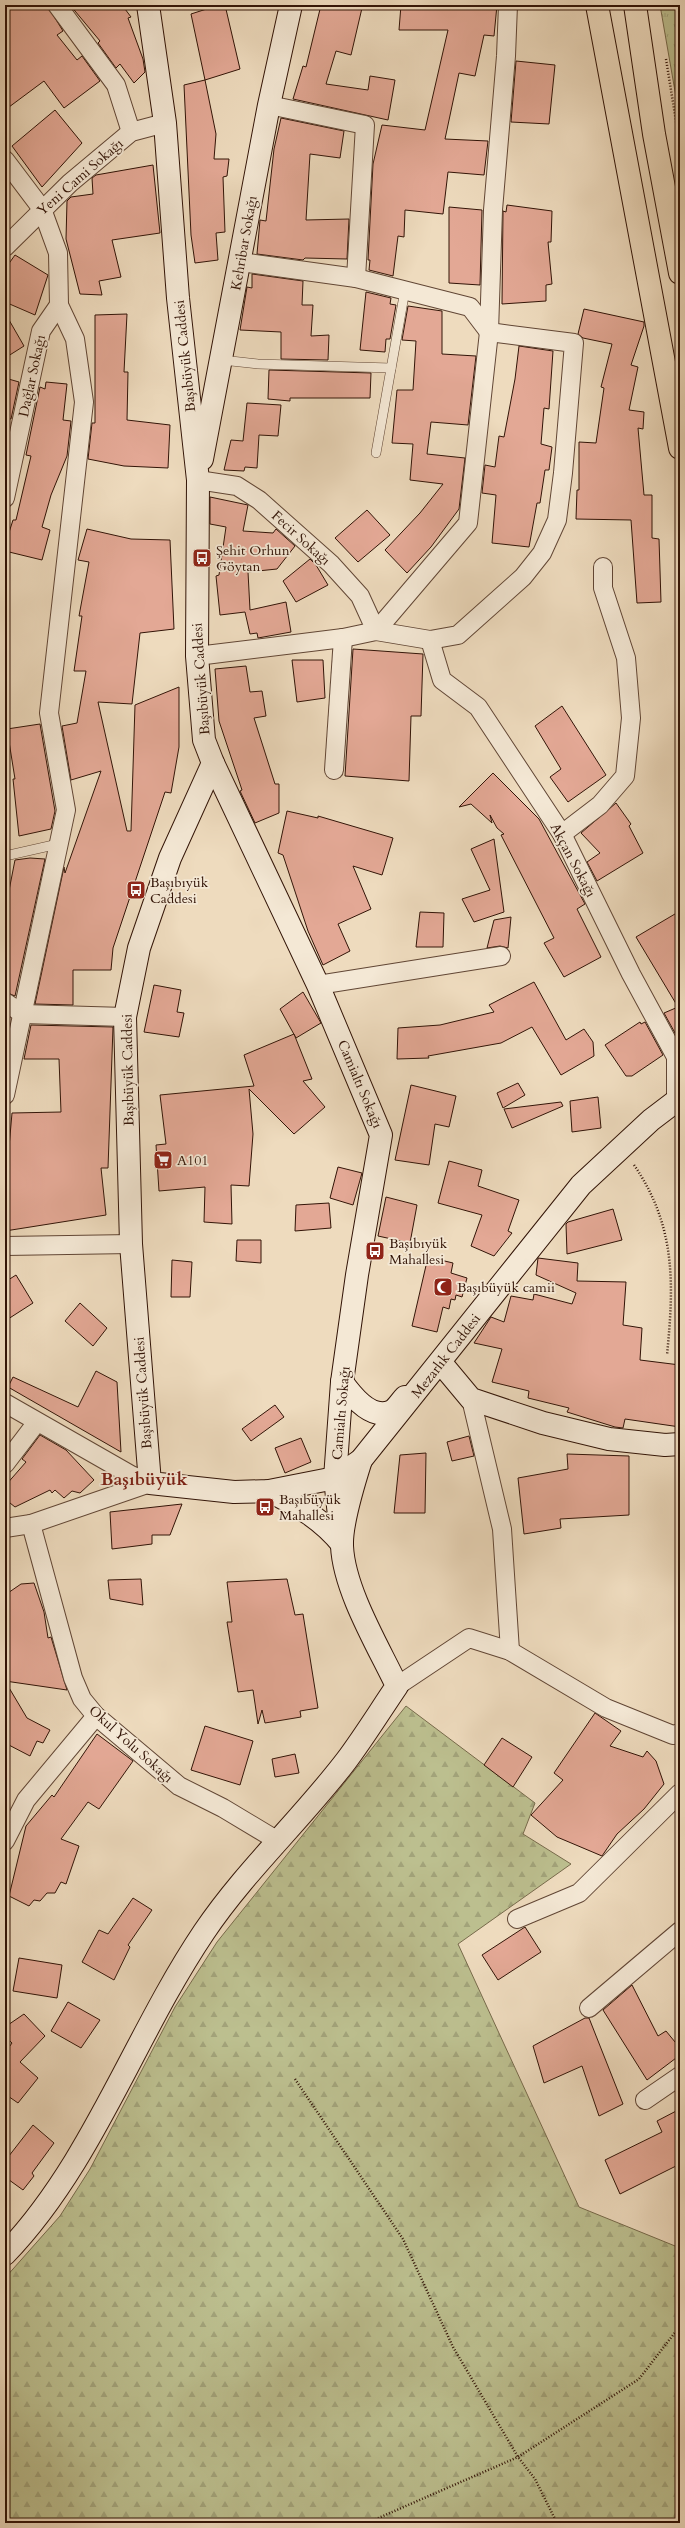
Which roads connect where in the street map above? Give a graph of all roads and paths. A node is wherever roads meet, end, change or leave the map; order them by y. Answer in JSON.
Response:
{"nodes":[{"id":1,"x":57,"y":5,"type":"edge"},
{"id":2,"x":148,"y":5,"type":"edge"},
{"id":3,"x":291,"y":5,"type":"edge"},
{"id":4,"x":508,"y":5,"type":"edge"},
{"id":5,"x":597,"y":5,"type":"edge"},
{"id":6,"x":635,"y":5,"type":"edge"},
{"id":7,"x":666,"y":56,"type":"dead end"},
{"id":8,"x":269,"y":105,"type":"junction"},
{"id":9,"x":165,"y":123,"type":"junction"},
{"id":10,"x":131,"y":132,"type":"junction"},
{"id":11,"x":680,"y":146,"type":"edge"},
{"id":12,"x":5,"y":160,"type":"edge"},
{"id":13,"x":42,"y":209,"type":"junction"},
{"id":14,"x":5,"y":247,"type":"edge"},
{"id":15,"x":241,"y":262,"type":"junction"},
{"id":16,"x":680,"y":273,"type":"edge"},
{"id":17,"x":356,"y":278,"type":"junction"},
{"id":18,"x":405,"y":290,"type":"junction"},
{"id":19,"x":59,"y":305,"type":"junction"},
{"id":20,"x":489,"y":332,"type":"junction"},
{"id":21,"x":222,"y":360,"type":"junction"},
{"id":22,"x":391,"y":368,"type":"junction"},
{"id":23,"x":680,"y":448,"type":"edge"},
{"id":24,"x":376,"y":453,"type":"dead end"},
{"id":25,"x":198,"y":480,"type":"junction"},
{"id":26,"x":5,"y":498,"type":"edge"},
{"id":27,"x":603,"y":567,"type":"dead end"},
{"id":28,"x":376,"y":631,"type":"junction"},
{"id":29,"x":343,"y":638,"type":"junction"},
{"id":30,"x":430,"y":640,"type":"junction"},
{"id":31,"x":197,"y":656,"type":"junction"},
{"id":32,"x":213,"y":763,"type":"junction"},
{"id":33,"x":334,"y":770,"type":"dead end"},
{"id":34,"x":562,"y":834,"type":"junction"},
{"id":35,"x":58,"y":844,"type":"junction"},
{"id":36,"x":5,"y":856,"type":"edge"},
{"id":37,"x":501,"y":956,"type":"dead end"},
{"id":38,"x":318,"y":985,"type":"junction"},
{"id":39,"x":5,"y":1002,"type":"edge"},
{"id":40,"x":23,"y":1014,"type":"junction"},
{"id":41,"x":125,"y":1016,"type":"junction"},
{"id":42,"x":5,"y":1094,"type":"edge"},
{"id":43,"x":679,"y":1099,"type":"edge"},
{"id":44,"x":621,"y":1147,"type":"junction"},
{"id":45,"x":131,"y":1244,"type":"junction"},
{"id":46,"x":5,"y":1246,"type":"edge"},
{"id":47,"x":667,"y":1355,"type":"dead end"},
{"id":48,"x":441,"y":1363,"type":"junction"},
{"id":49,"x":342,"y":1382,"type":"junction"},
{"id":50,"x":471,"y":1399,"type":"junction"},
{"id":51,"x":5,"y":1403,"type":"edge"},
{"id":52,"x":37,"y":1422,"type":"junction"},
{"id":53,"x":680,"y":1444,"type":"edge"},
{"id":54,"x":361,"y":1460,"type":"junction"},
{"id":55,"x":5,"y":1464,"type":"edge"},
{"id":56,"x":336,"y":1478,"type":"junction"},
{"id":57,"x":150,"y":1483,"type":"junction"},
{"id":58,"x":269,"y":1491,"type":"junction"},
{"id":59,"x":31,"y":1524,"type":"junction"},
{"id":60,"x":5,"y":1528,"type":"edge"},
{"id":61,"x":342,"y":1544,"type":"junction"},
{"id":62,"x":510,"y":1651,"type":"junction"},
{"id":63,"x":397,"y":1686,"type":"junction"},
{"id":64,"x":96,"y":1716,"type":"junction"},
{"id":65,"x":678,"y":1738,"type":"edge"},
{"id":66,"x":680,"y":1793,"type":"edge"},
{"id":67,"x":5,"y":1841,"type":"edge"},
{"id":68,"x":278,"y":1841,"type":"junction"},
{"id":69,"x":517,"y":1919,"type":"dead end"},
{"id":70,"x":680,"y":1931,"type":"edge"},
{"id":71,"x":589,"y":2008,"type":"dead end"},
{"id":72,"x":680,"y":2076,"type":"edge"},
{"id":73,"x":295,"y":2080,"type":"dead end"},
{"id":74,"x":645,"y":2100,"type":"dead end"},
{"id":75,"x":5,"y":2254,"type":"edge"},
{"id":76,"x":680,"y":2326,"type":"edge"},
{"id":77,"x":518,"y":2457,"type":"junction"},
{"id":78,"x":367,"y":2523,"type":"edge"},
{"id":79,"x":557,"y":2523,"type":"edge"}],
"edges":[{"from":1,"to":10,"type":"street"},
{"from":2,"to":9,"type":"main road","name":"Başıbüyük Caddesi"},
{"from":3,"to":8,"type":"main road","name":"Kehribar Sokağı"},
{"from":4,"to":20,"type":"street"},
{"from":5,"to":23,"type":"main road"},
{"from":6,"to":16,"type":"main road"},
{"from":7,"to":11,"type":"path"},
{"from":8,"to":15,"type":"main road","name":"Kehribar Sokağı"},
{"from":8,"to":17,"type":"street"},
{"from":9,"to":10,"type":"street","name":"Yeni Cami Sokağı"},
{"from":9,"to":25,"type":"main road","name":"Başıbüyük Caddesi"},
{"from":10,"to":13,"type":"street","name":"Yeni Cami Sokağı"},
{"from":12,"to":13,"type":"street"},
{"from":13,"to":14,"type":"street","name":"Yeni Cami Sokağı"},
{"from":13,"to":19,"type":"street"},
{"from":15,"to":17,"type":"street"},
{"from":15,"to":21,"type":"main road","name":"Kehribar Sokağı"},
{"from":17,"to":18,"type":"street"},
{"from":18,"to":20,"type":"street"},
{"from":18,"to":22,"type":"lane"},
{"from":19,"to":26,"type":"street","name":"Dağlar Sokağı"},
{"from":19,"to":35,"type":"street"},
{"from":20,"to":28,"type":"street"},
{"from":20,"to":30,"type":"street"},
{"from":21,"to":22,"type":"lane"},
{"from":21,"to":25,"type":"main road","name":"Kehribar Sokağı"},
{"from":22,"to":24,"type":"lane"},
{"from":25,"to":28,"type":"street","name":"Fecir Sokağı"},
{"from":25,"to":31,"type":"main road","name":"Başıbüyük Caddesi"},
{"from":27,"to":34,"type":"street"},
{"from":28,"to":29,"type":"street"},
{"from":28,"to":30,"type":"street"},
{"from":29,"to":31,"type":"street"},
{"from":29,"to":33,"type":"street"},
{"from":30,"to":34,"type":"street","name":"Akçan Sokağı"},
{"from":31,"to":32,"type":"main road","name":"Başıbüyük Caddesi"},
{"from":32,"to":38,"type":"main road","name":"Camialtı Sokağı"},
{"from":32,"to":41,"type":"main road","name":"Başıbüyük Caddesi"},
{"from":34,"to":43,"type":"street","name":"Akçan Sokağı"},
{"from":35,"to":36,"type":"lane"},
{"from":35,"to":40,"type":"street"},
{"from":37,"to":38,"type":"street"},
{"from":38,"to":49,"type":"main road","name":"Camialtı Sokağı"},
{"from":39,"to":40,"type":"street"},
{"from":40,"to":41,"type":"street"},
{"from":40,"to":42,"type":"street"},
{"from":41,"to":45,"type":"main road","name":"Başıbüyük Caddesi"},
{"from":43,"to":44,"type":"main road","name":"Mezarlık Caddesi"},
{"from":44,"to":47,"type":"path"},
{"from":44,"to":48,"type":"main road","name":"Mezarlık Caddesi"},
{"from":45,"to":46,"type":"street"},
{"from":45,"to":57,"type":"main road","name":"Başıbüyük Caddesi"},
{"from":48,"to":49,"type":"main road"},
{"from":48,"to":50,"type":"main road"},
{"from":48,"to":54,"type":"main road","name":"Mezarlık Caddesi"},
{"from":49,"to":56,"type":"main road","name":"Camialtı Sokağı"},
{"from":50,"to":53,"type":"main road"},
{"from":50,"to":62,"type":"street"},
{"from":51,"to":52,"type":"street"},
{"from":52,"to":55,"type":"street"},
{"from":52,"to":57,"type":"street"},
{"from":54,"to":56,"type":"main road","name":"Mezarlık Caddesi"},
{"from":54,"to":61,"type":"main road"},
{"from":56,"to":58,"type":"main road"},
{"from":56,"to":61,"type":"main road"},
{"from":57,"to":58,"type":"main road"},
{"from":57,"to":59,"type":"street"},
{"from":58,"to":61,"type":"main road"},
{"from":59,"to":60,"type":"street"},
{"from":59,"to":64,"type":"street","name":"Okul Yolu Sokağı"},
{"from":61,"to":63,"type":"main road"},
{"from":62,"to":63,"type":"street"},
{"from":62,"to":65,"type":"street"},
{"from":63,"to":68,"type":"main road"},
{"from":64,"to":67,"type":"street"},
{"from":64,"to":68,"type":"street","name":"Okul Yolu Sokağı"},
{"from":66,"to":69,"type":"street"},
{"from":68,"to":75,"type":"main road"},
{"from":70,"to":71,"type":"street"},
{"from":72,"to":74,"type":"street"},
{"from":73,"to":77,"type":"path"},
{"from":76,"to":77,"type":"path"},
{"from":77,"to":78,"type":"path"},
{"from":77,"to":79,"type":"path"}]}
